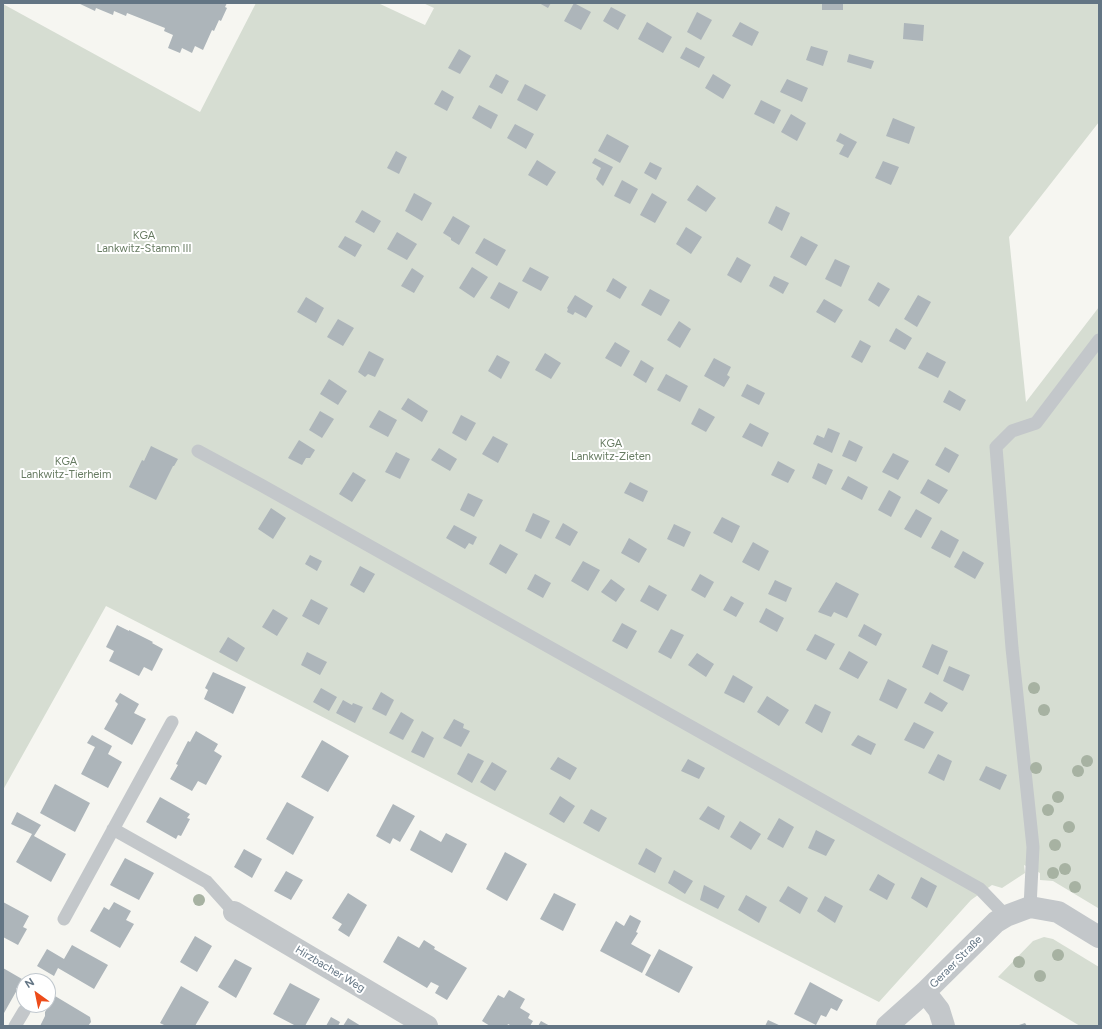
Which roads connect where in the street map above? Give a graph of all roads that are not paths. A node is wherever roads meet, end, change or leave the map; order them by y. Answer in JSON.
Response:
{"nodes":[{"id":1,"x":1099,"y":340,"type":"edge"},
{"id":2,"x":198,"y":451,"type":"dead end"},
{"id":3,"x":172,"y":722,"type":"dead end"},
{"id":4,"x":113,"y":829,"type":"junction"},
{"id":5,"x":1030,"y":907,"type":"junction"},
{"id":6,"x":234,"y":912,"type":"joint"},
{"id":7,"x":1006,"y":916,"type":"junction"},
{"id":8,"x":64,"y":919,"type":"dead end"},
{"id":9,"x":1099,"y":938,"type":"edge"},
{"id":10,"x":925,"y":992,"type":"junction"},
{"id":11,"x":23,"y":1013,"type":"edge"},
{"id":12,"x":15,"y":1026,"type":"edge"},
{"id":13,"x":427,"y":1026,"type":"edge"},
{"id":14,"x":887,"y":1026,"type":"edge"},
{"id":15,"x":944,"y":1026,"type":"edge"}],
"edges":[{"from":1,"to":5,"type":"lane"},
{"from":2,"to":7,"type":"lane"},
{"from":3,"to":4,"type":"lane"},
{"from":4,"to":6,"type":"lane"},
{"from":4,"to":8,"type":"lane"},
{"from":5,"to":7,"type":"street","name":"Geraer Straße"},
{"from":5,"to":9,"type":"street"},
{"from":6,"to":13,"type":"street","name":"Hirzbacher Weg"},
{"from":7,"to":10,"type":"street","name":"Geraer Straße"},
{"from":10,"to":14,"type":"street","name":"Geraer Straße"},
{"from":10,"to":15,"type":"street"},
{"from":11,"to":12,"type":"lane"}]}
